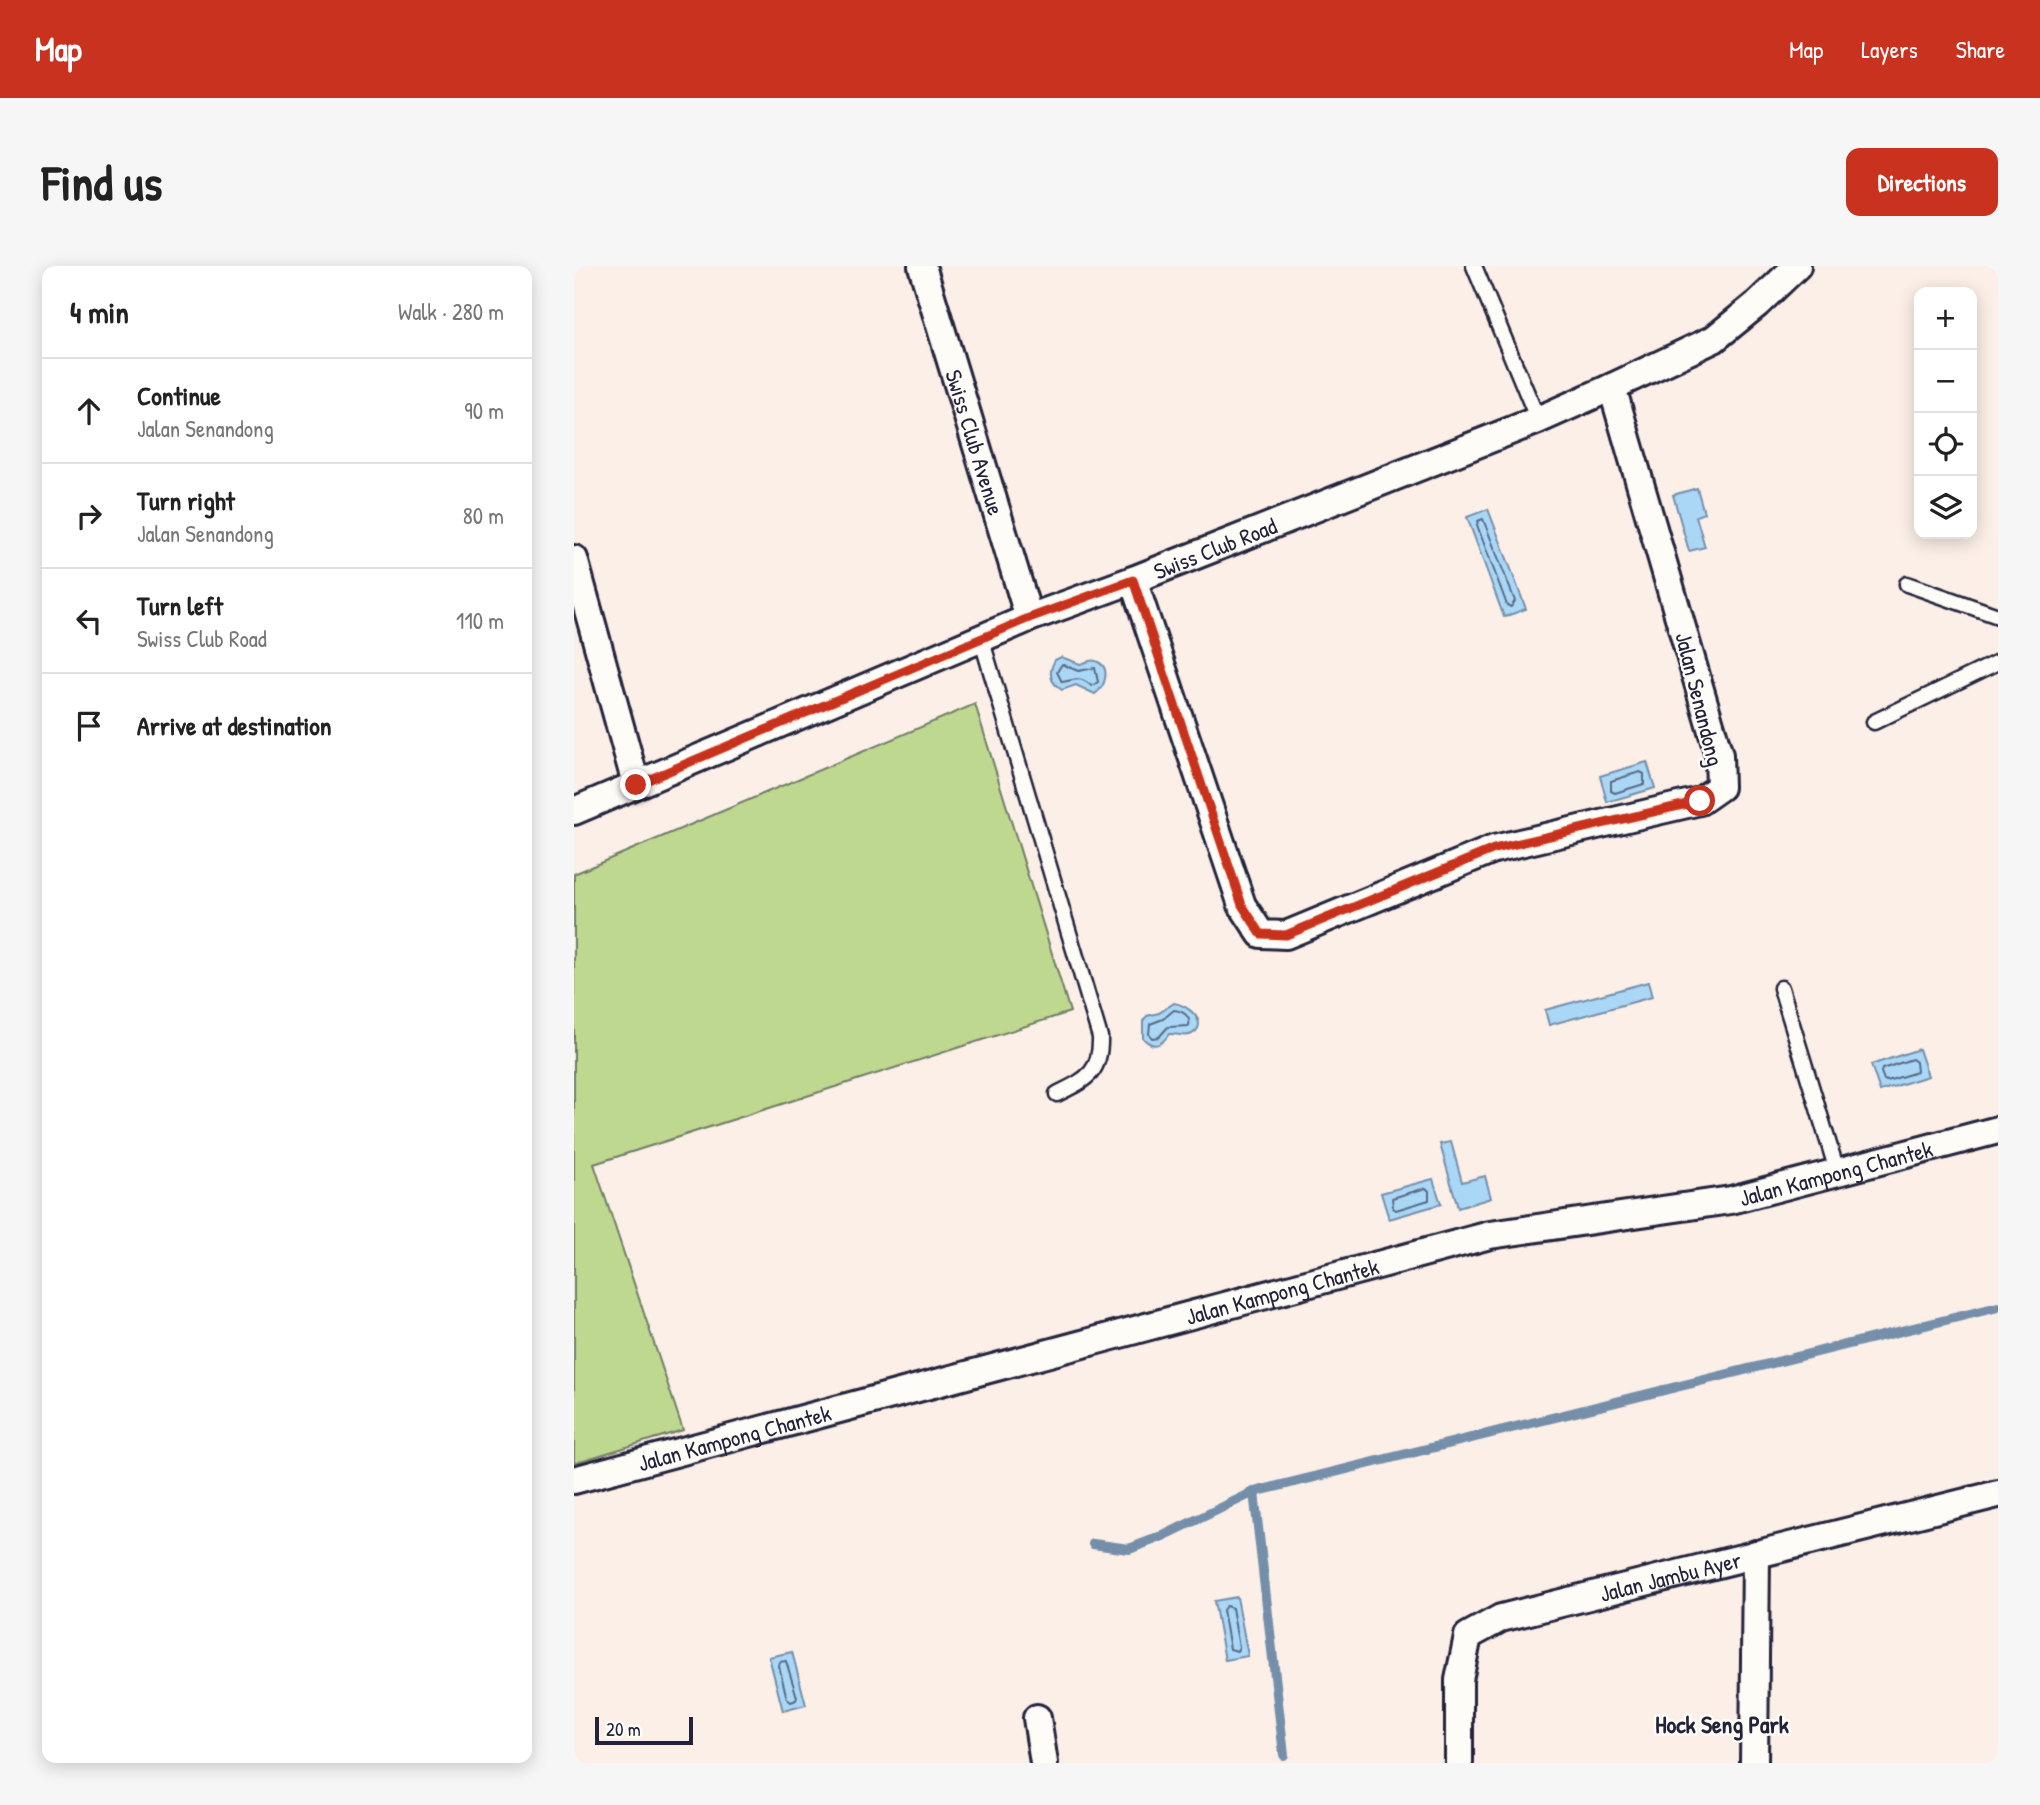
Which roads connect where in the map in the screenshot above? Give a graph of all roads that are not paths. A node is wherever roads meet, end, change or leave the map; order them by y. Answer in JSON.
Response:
{"nodes":[{"id":1,"x":922,"y":266,"type":"edge"},
{"id":2,"x":1474,"y":266,"type":"edge"},
{"id":3,"x":1797,"y":266,"type":"edge"},
{"id":4,"x":1612,"y":387,"type":"junction"},
{"id":5,"x":1538,"y":420,"type":"junction"},
{"id":6,"x":574,"y":559,"type":"edge"},
{"id":7,"x":1133,"y":580,"type":"junction"},
{"id":8,"x":1907,"y":584,"type":"dead end"},
{"id":9,"x":1998,"y":616,"type":"edge"},
{"id":10,"x":1029,"y":618,"type":"junction"},
{"id":11,"x":981,"y":638,"type":"junction"},
{"id":12,"x":1998,"y":663,"type":"edge"},
{"id":13,"x":1874,"y":722,"type":"dead end"},
{"id":14,"x":636,"y":785,"type":"junction"},
{"id":15,"x":574,"y":811,"type":"edge"},
{"id":16,"x":1781,"y":988,"type":"dead end"},
{"id":17,"x":1057,"y":1094,"type":"dead end"},
{"id":18,"x":1998,"y":1130,"type":"edge"},
{"id":19,"x":1838,"y":1174,"type":"junction"},
{"id":20,"x":574,"y":1480,"type":"edge"},
{"id":21,"x":1998,"y":1494,"type":"edge"},
{"id":22,"x":1756,"y":1554,"type":"junction"},
{"id":23,"x":1037,"y":1718,"type":"dead end"},
{"id":24,"x":1044,"y":1763,"type":"edge"},
{"id":25,"x":1459,"y":1763,"type":"edge"},
{"id":26,"x":1754,"y":1763,"type":"edge"}],
"edges":[{"from":1,"to":10,"type":"street","name":"Swiss Club Avenue"},
{"from":2,"to":5,"type":"lane"},
{"from":3,"to":4,"type":"street","name":"Swiss Club Road"},
{"from":4,"to":5,"type":"street","name":"Swiss Club Road"},
{"from":4,"to":7,"type":"street","name":"Jalan Senandong"},
{"from":5,"to":7,"type":"street","name":"Swiss Club Road"},
{"from":6,"to":14,"type":"street"},
{"from":7,"to":10,"type":"street","name":"Swiss Club Road"},
{"from":8,"to":9,"type":"lane"},
{"from":10,"to":11,"type":"street","name":"Swiss Club Road"},
{"from":11,"to":14,"type":"street","name":"Swiss Club Road"},
{"from":11,"to":17,"type":"lane"},
{"from":12,"to":13,"type":"lane"},
{"from":14,"to":15,"type":"street","name":"Swiss Club Road"},
{"from":16,"to":19,"type":"lane"},
{"from":18,"to":19,"type":"street","name":"Jalan Kampong Chantek"},
{"from":19,"to":20,"type":"street","name":"Jalan Kampong Chantek"},
{"from":21,"to":22,"type":"street","name":"Jalan Jambu Ayer"},
{"from":22,"to":25,"type":"street","name":"Jalan Jambu Ayer"},
{"from":22,"to":26,"type":"street"},
{"from":23,"to":24,"type":"street"}]}
